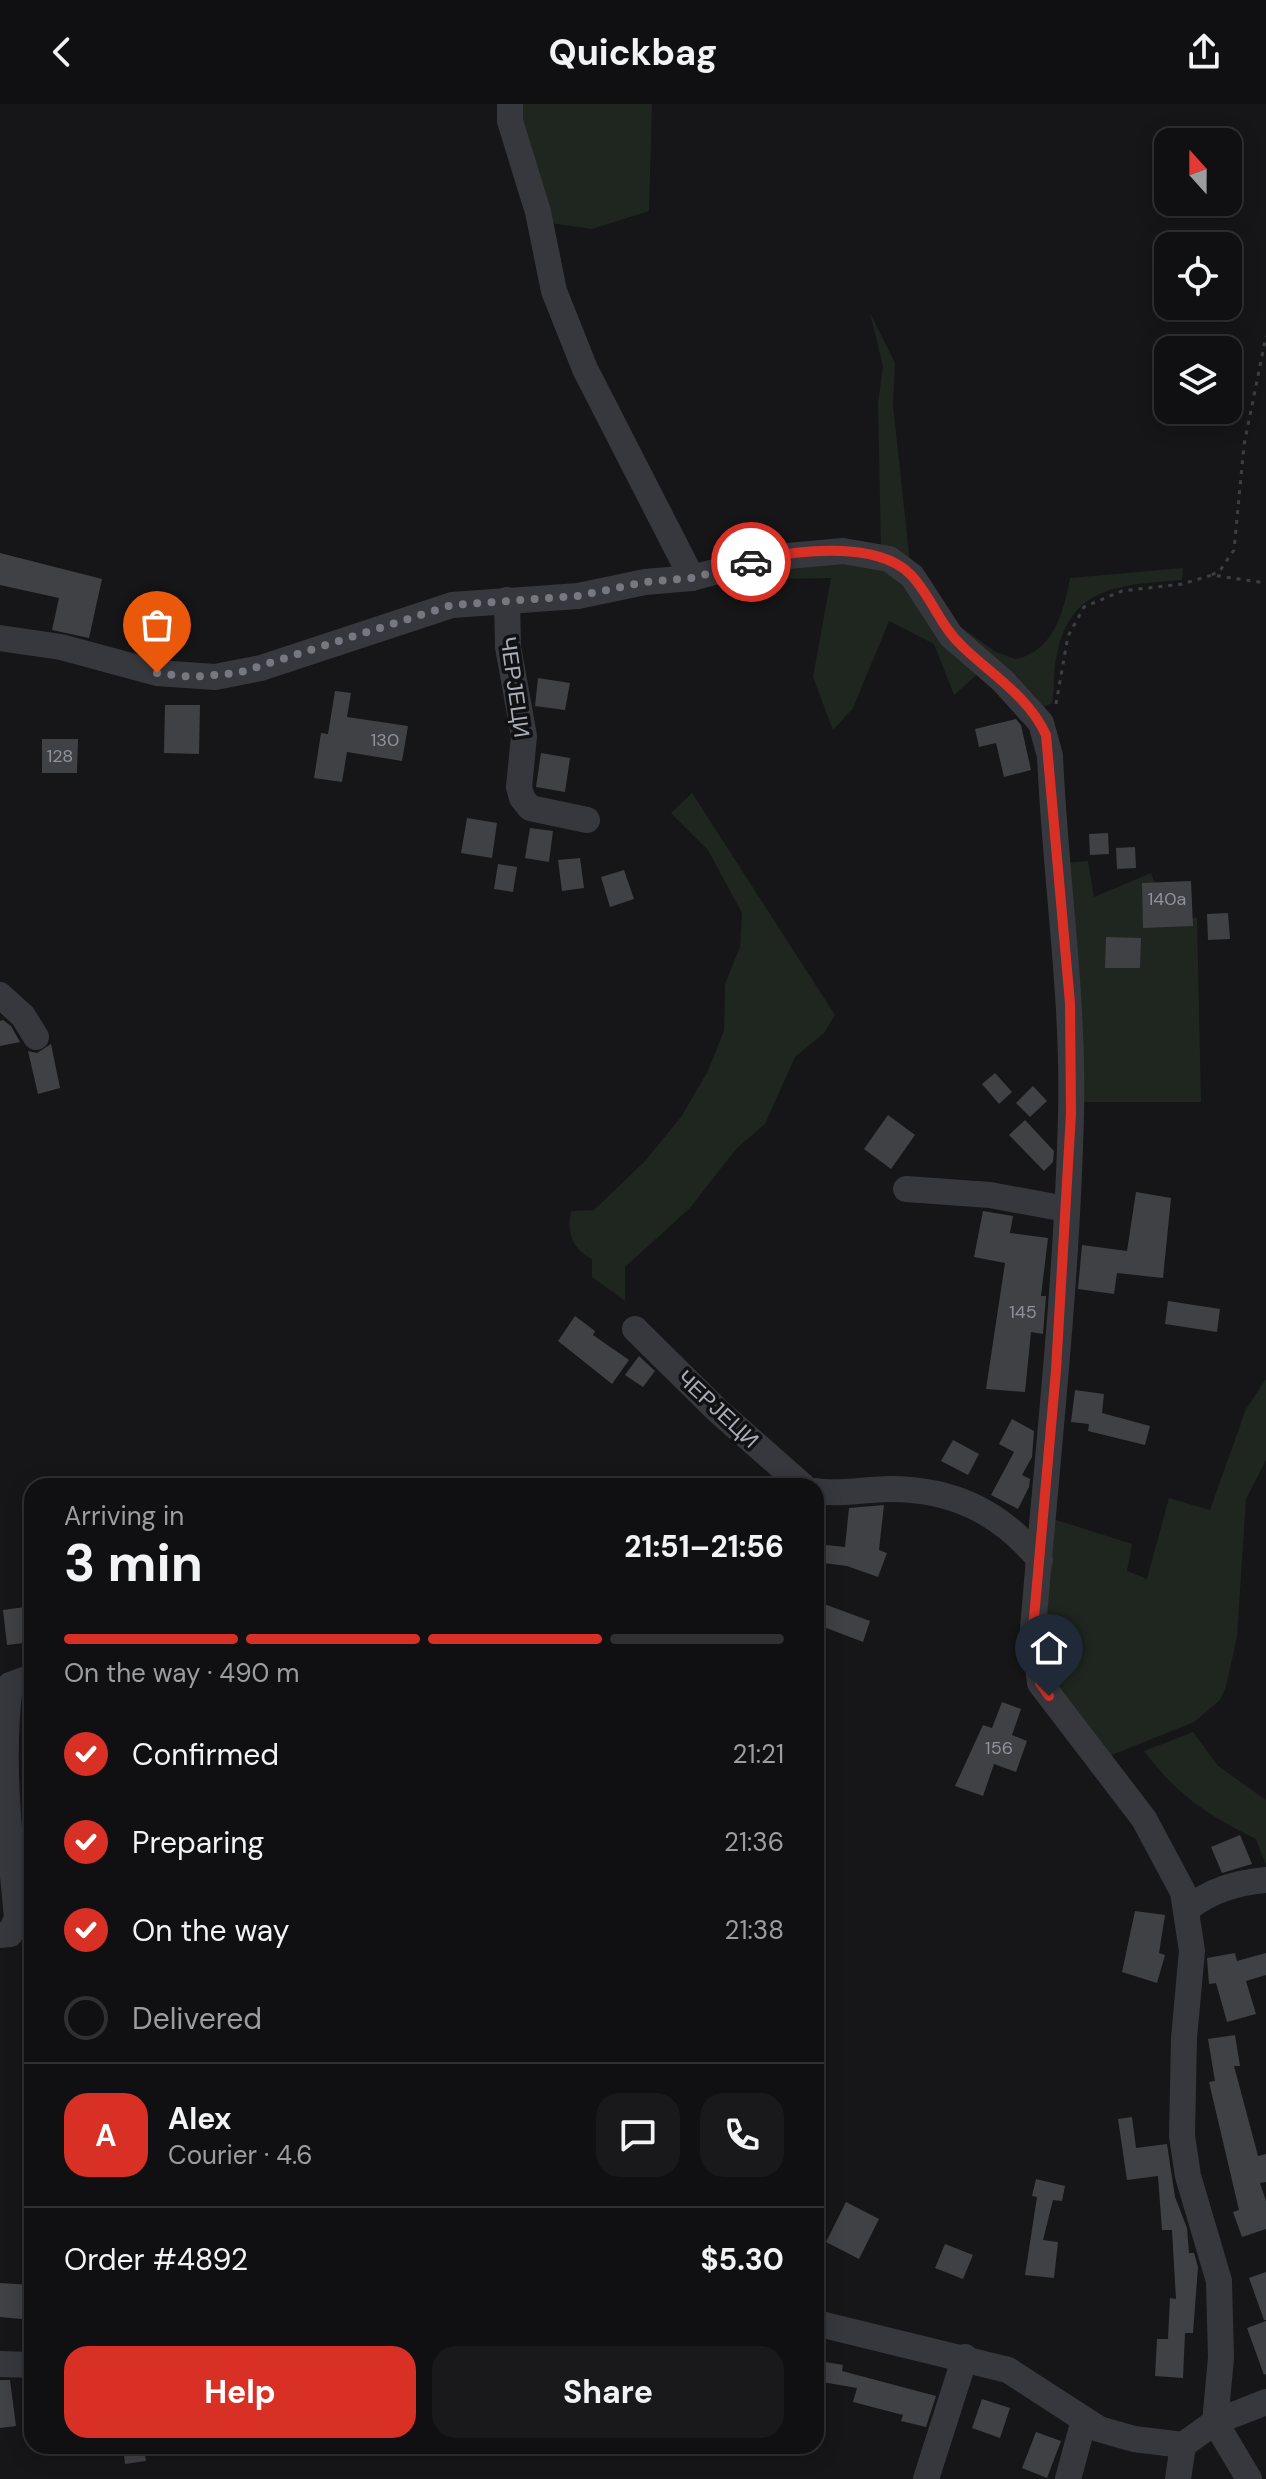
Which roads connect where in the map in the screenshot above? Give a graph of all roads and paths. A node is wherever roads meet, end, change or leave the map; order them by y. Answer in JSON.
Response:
{"nodes":[{"id":1,"x":510,"y":104,"type":"edge"},
{"id":2,"x":1266,"y":336,"type":"edge"},
{"id":3,"x":1212,"y":575,"type":"junction"},
{"id":4,"x":692,"y":578,"type":"junction"},
{"id":5,"x":1266,"y":583,"type":"edge"},
{"id":6,"x":507,"y":600,"type":"junction"},
{"id":7,"x":0,"y":638,"type":"edge"},
{"id":8,"x":1055,"y":714,"type":"dead end"},
{"id":9,"x":587,"y":820,"type":"dead end"},
{"id":10,"x":0,"y":995,"type":"edge"},
{"id":11,"x":36,"y":1037,"type":"dead end"},
{"id":12,"x":906,"y":1189,"type":"dead end"},
{"id":13,"x":1066,"y":1209,"type":"junction"},
{"id":14,"x":635,"y":1329,"type":"dead end"},
{"id":15,"x":794,"y":1478,"type":"edge"},
{"id":16,"x":824,"y":1491,"type":"edge"},
{"id":17,"x":1040,"y":1560,"type":"junction"},
{"id":18,"x":24,"y":1680,"type":"edge"},
{"id":19,"x":1266,"y":1880,"type":"edge"},
{"id":20,"x":1187,"y":1909,"type":"junction"},
{"id":21,"x":14,"y":1936,"type":"edge"},
{"id":22,"x":824,"y":2325,"type":"edge"},
{"id":23,"x":965,"y":2357,"type":"junction"},
{"id":24,"x":0,"y":2364,"type":"edge"},
{"id":25,"x":24,"y":2365,"type":"edge"},
{"id":26,"x":1266,"y":2402,"type":"edge"},
{"id":27,"x":1084,"y":2420,"type":"junction"},
{"id":28,"x":1215,"y":2422,"type":"junction"},
{"id":29,"x":1183,"y":2445,"type":"junction"},
{"id":30,"x":926,"y":2479,"type":"edge"},
{"id":31,"x":1068,"y":2479,"type":"edge"},
{"id":32,"x":1178,"y":2479,"type":"edge"},
{"id":33,"x":1249,"y":2479,"type":"edge"}],
"edges":[{"from":1,"to":4,"type":"street"},
{"from":2,"to":3,"type":"path"},
{"from":3,"to":5,"type":"path"},
{"from":3,"to":8,"type":"path"},
{"from":4,"to":6,"type":"street"},
{"from":4,"to":13,"type":"street"},
{"from":6,"to":7,"type":"street"},
{"from":6,"to":9,"type":"street","name":"ЧЕРЈЕЦИ"},
{"from":10,"to":11,"type":"street"},
{"from":12,"to":13,"type":"street"},
{"from":13,"to":17,"type":"street"},
{"from":14,"to":15,"type":"street","name":"ЧЕРЈЕЦИ"},
{"from":16,"to":17,"type":"street"},
{"from":17,"to":20,"type":"street"},
{"from":18,"to":21,"type":"street"},
{"from":19,"to":20,"type":"street"},
{"from":20,"to":28,"type":"street"},
{"from":22,"to":23,"type":"street"},
{"from":23,"to":27,"type":"street"},
{"from":23,"to":30,"type":"street"},
{"from":24,"to":25,"type":"street"},
{"from":26,"to":28,"type":"street"},
{"from":27,"to":29,"type":"street"},
{"from":27,"to":31,"type":"street"},
{"from":28,"to":29,"type":"street"},
{"from":28,"to":33,"type":"street"},
{"from":29,"to":32,"type":"street"}]}
